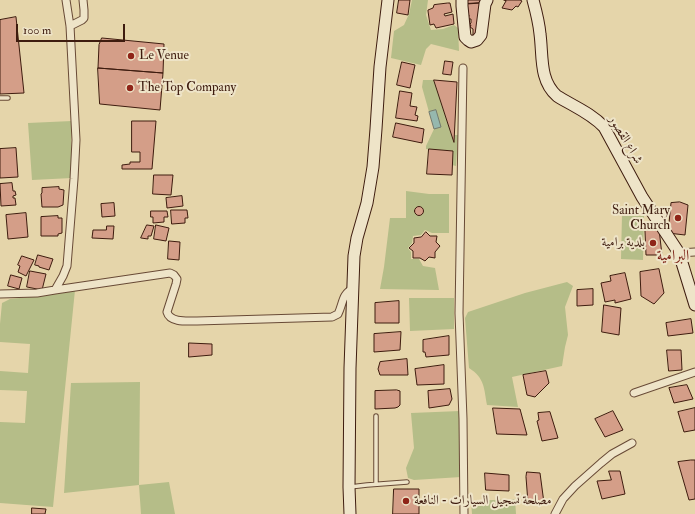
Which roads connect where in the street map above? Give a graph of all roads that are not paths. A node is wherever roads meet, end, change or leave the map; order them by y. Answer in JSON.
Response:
{"nodes":[{"id":1,"x":66,"y":0,"type":"edge"},
{"id":2,"x":82,"y":0,"type":"edge"},
{"id":3,"x":388,"y":0,"type":"edge"},
{"id":4,"x":462,"y":0,"type":"edge"},
{"id":5,"x":487,"y":0,"type":"edge"},
{"id":6,"x":533,"y":0,"type":"edge"},
{"id":7,"x":70,"y":26,"type":"junction"},
{"id":8,"x":463,"y":68,"type":"dead end"},
{"id":9,"x":0,"y":98,"type":"edge"},
{"id":10,"x":8,"y":98,"type":"dead end"},
{"id":11,"x":695,"y":252,"type":"edge"},
{"id":12,"x":679,"y":253,"type":"junction"},
{"id":13,"x":353,"y":289,"type":"junction"},
{"id":14,"x":55,"y":290,"type":"junction"},
{"id":15,"x":0,"y":294,"type":"edge"},
{"id":16,"x":695,"y":305,"type":"edge"},
{"id":17,"x":695,"y":372,"type":"edge"},
{"id":18,"x":634,"y":393,"type":"dead end"},
{"id":19,"x":376,"y":416,"type":"dead end"},
{"id":20,"x":632,"y":443,"type":"dead end"},
{"id":21,"x":408,"y":482,"type":"dead end"},
{"id":22,"x":376,"y":484,"type":"junction"},
{"id":23,"x":349,"y":487,"type":"junction"},
{"id":24,"x":350,"y":514,"type":"edge"},
{"id":25,"x":464,"y":514,"type":"edge"},
{"id":26,"x":555,"y":514,"type":"edge"}],
"edges":[{"from":1,"to":7,"type":"street"},
{"from":2,"to":7,"type":"street"},
{"from":3,"to":13,"type":"main road"},
{"from":4,"to":5,"type":"main road"},
{"from":6,"to":12,"type":"main road","name":"شراع القصور"},
{"from":7,"to":14,"type":"street"},
{"from":8,"to":25,"type":"street"},
{"from":9,"to":10,"type":"lane"},
{"from":11,"to":12,"type":"street"},
{"from":12,"to":16,"type":"main road","name":"شراع القصور"},
{"from":13,"to":14,"type":"street"},
{"from":13,"to":23,"type":"main road"},
{"from":14,"to":15,"type":"street"},
{"from":17,"to":18,"type":"street"},
{"from":19,"to":22,"type":"lane"},
{"from":20,"to":26,"type":"street"},
{"from":21,"to":22,"type":"lane"},
{"from":22,"to":23,"type":"lane"},
{"from":23,"to":24,"type":"main road"}]}
